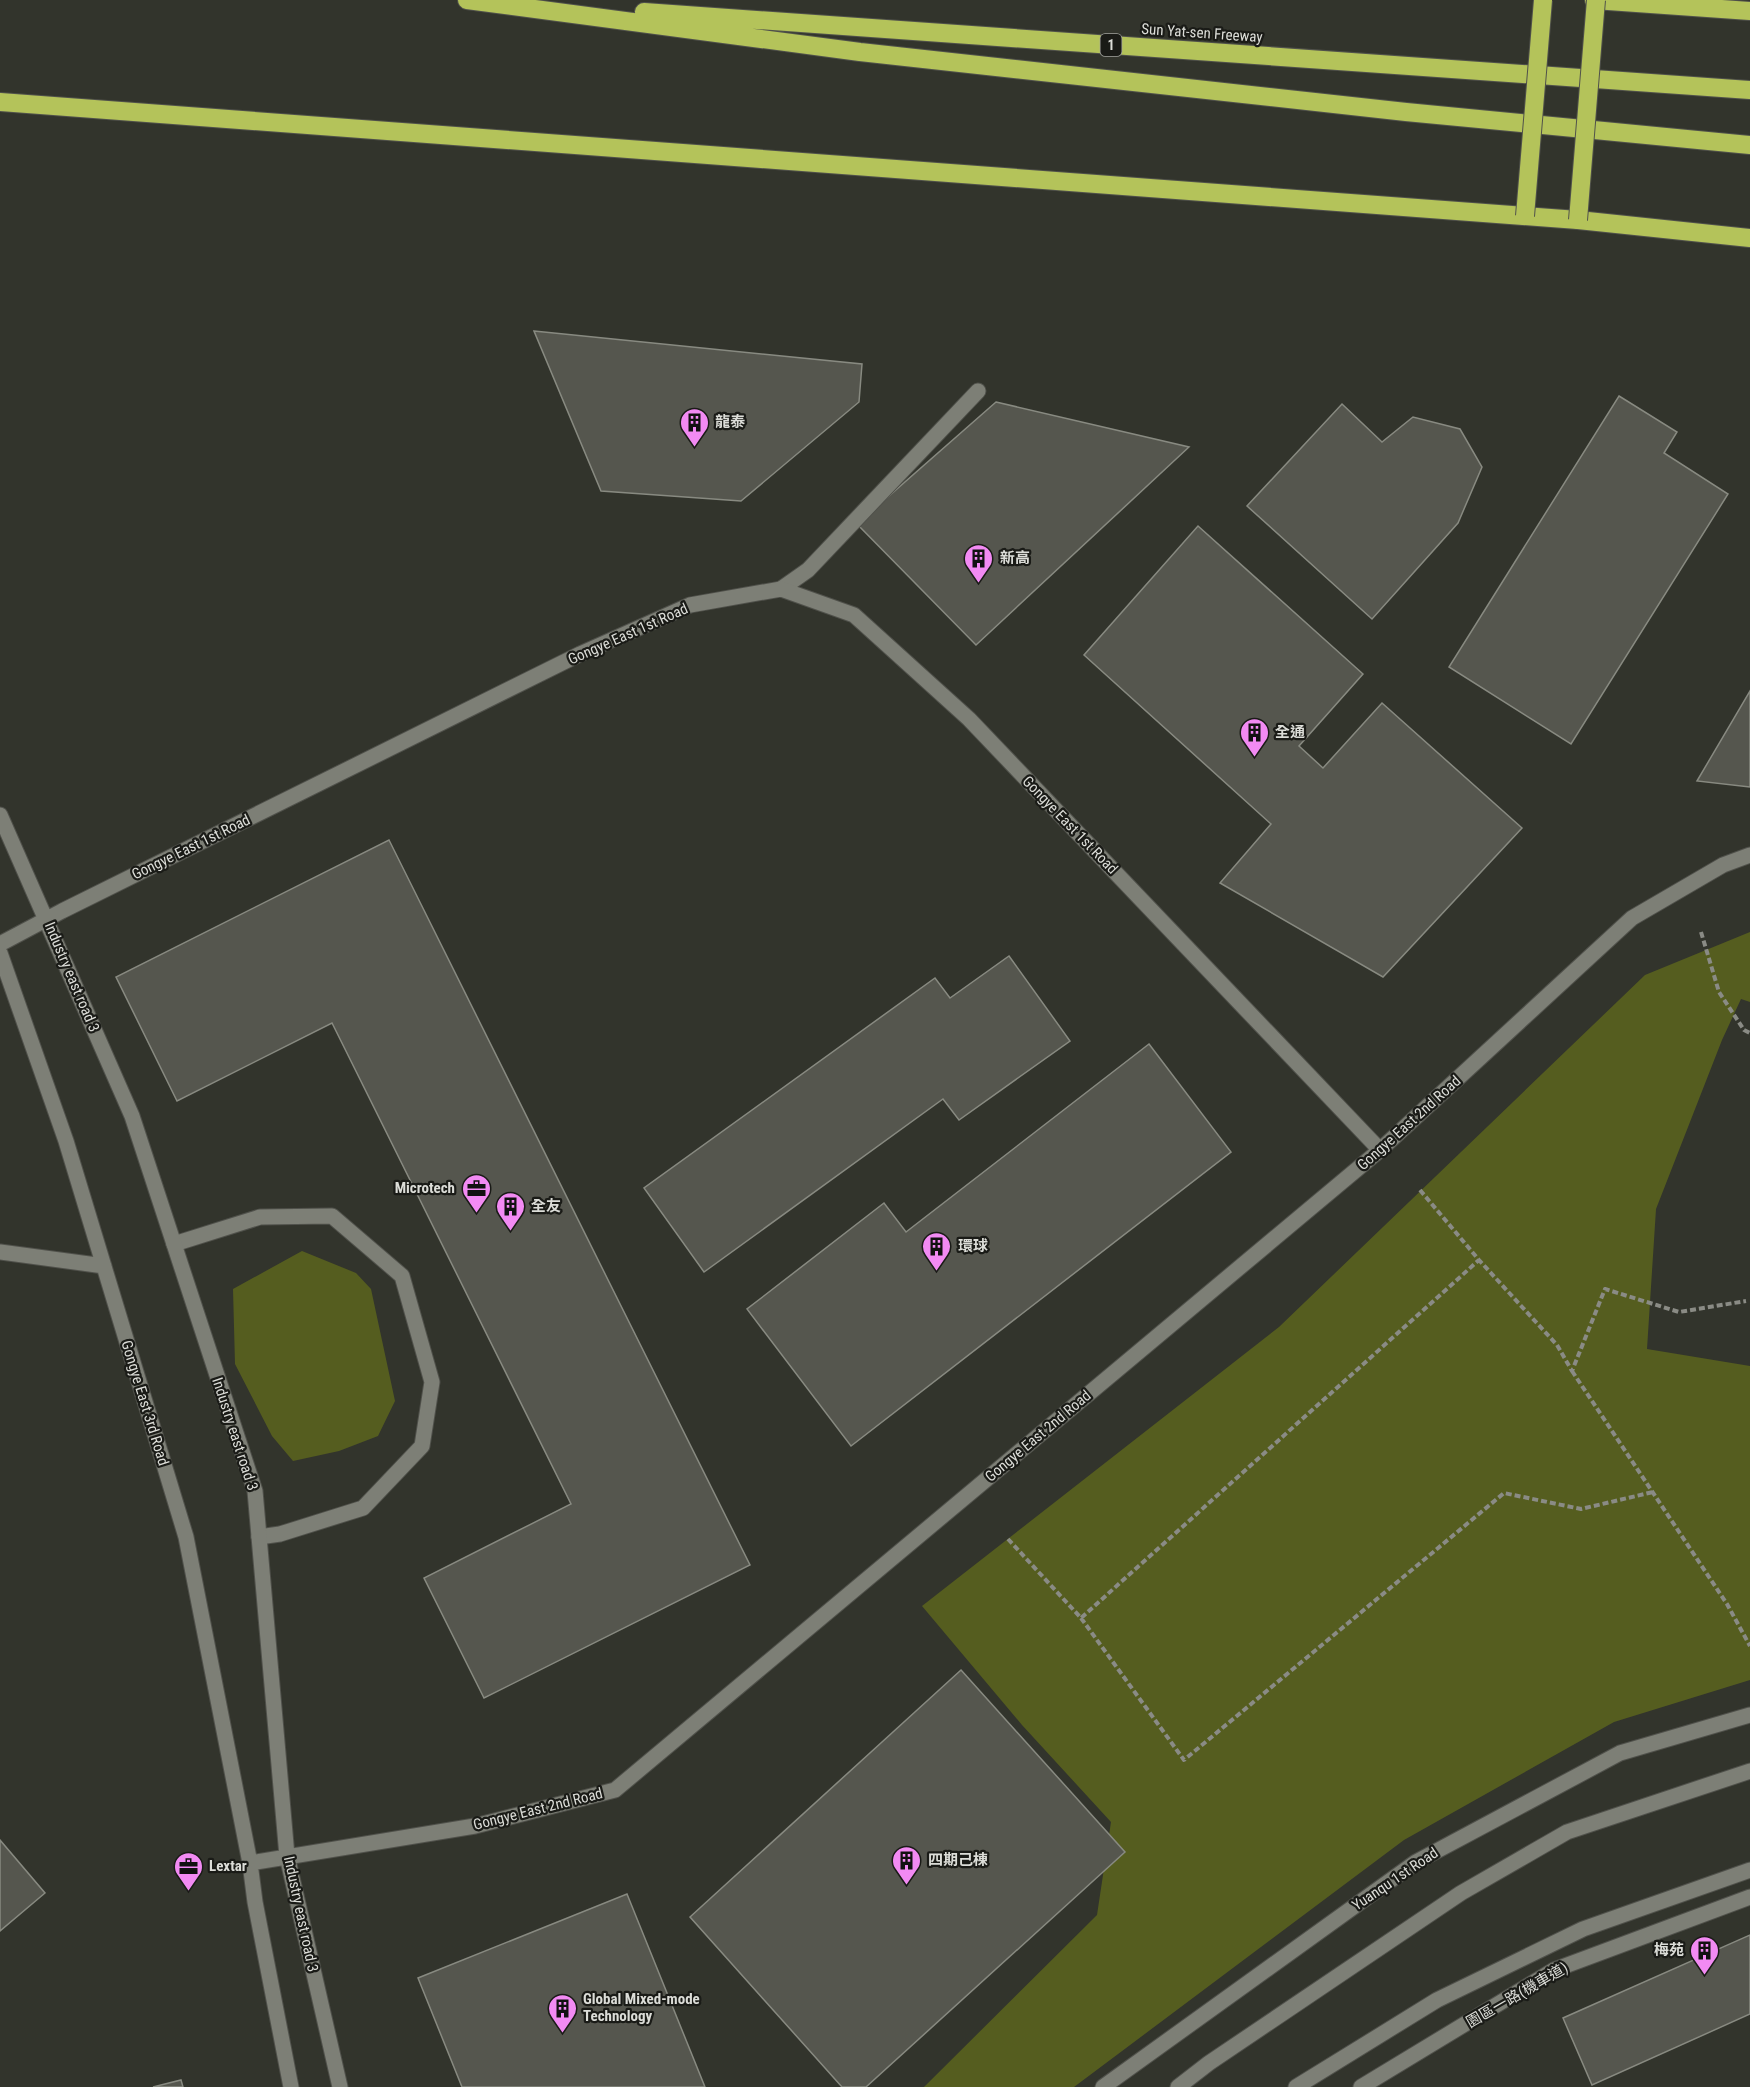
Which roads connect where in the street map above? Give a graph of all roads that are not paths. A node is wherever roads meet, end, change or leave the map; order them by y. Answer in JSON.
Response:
{"nodes":[{"id":1,"x":469,"y":0,"type":"edge"},
{"id":2,"x":1543,"y":0,"type":"edge"},
{"id":3,"x":1595,"y":0,"type":"edge"},
{"id":4,"x":1750,"y":11,"type":"edge"},
{"id":5,"x":1750,"y":90,"type":"edge"},
{"id":6,"x":0,"y":102,"type":"edge"},
{"id":7,"x":1750,"y":145,"type":"edge"},
{"id":8,"x":1525,"y":216,"type":"junction"},
{"id":9,"x":1578,"y":220,"type":"junction"},
{"id":10,"x":1750,"y":238,"type":"edge"},
{"id":11,"x":978,"y":391,"type":"dead end"},
{"id":12,"x":781,"y":589,"type":"junction"},
{"id":13,"x":0,"y":815,"type":"edge"},
{"id":14,"x":1750,"y":855,"type":"edge"},
{"id":15,"x":47,"y":919,"type":"junction"},
{"id":16,"x":0,"y":945,"type":"edge"},
{"id":17,"x":0,"y":953,"type":"edge"},
{"id":18,"x":1380,"y":1150,"type":"junction"},
{"id":19,"x":174,"y":1244,"type":"junction"},
{"id":20,"x":0,"y":1252,"type":"edge"},
{"id":21,"x":104,"y":1266,"type":"junction"},
{"id":22,"x":259,"y":1538,"type":"junction"},
{"id":23,"x":1750,"y":1716,"type":"edge"},
{"id":24,"x":1750,"y":1772,"type":"edge"},
{"id":25,"x":288,"y":1856,"type":"junction"},
{"id":26,"x":250,"y":1863,"type":"junction"},
{"id":27,"x":1750,"y":1870,"type":"edge"},
{"id":28,"x":1750,"y":1897,"type":"edge"},
{"id":29,"x":291,"y":2087,"type":"edge"},
{"id":30,"x":340,"y":2087,"type":"edge"},
{"id":31,"x":1103,"y":2087,"type":"edge"},
{"id":32,"x":1178,"y":2087,"type":"edge"},
{"id":33,"x":1296,"y":2087,"type":"edge"},
{"id":34,"x":1361,"y":2087,"type":"edge"}],
"edges":[{"from":1,"to":5,"type":"highway","name":"Sun Yat-sen Freeway","number":"1"},
{"from":1,"to":7,"type":"highway"},
{"from":2,"to":8,"type":"highway","bridge":true},
{"from":3,"to":4,"type":"highway"},
{"from":3,"to":9,"type":"highway","bridge":true},
{"from":6,"to":8,"type":"highway"},
{"from":8,"to":9,"type":"highway"},
{"from":9,"to":10,"type":"highway"},
{"from":11,"to":12,"type":"street"},
{"from":12,"to":15,"type":"street","name":"Gongye East 1st Road"},
{"from":12,"to":18,"type":"street","name":"Gongye East 1st Road"},
{"from":13,"to":15,"type":"street","name":"Industry east road 3"},
{"from":14,"to":18,"type":"street","name":"Gongye East 2nd Road"},
{"from":15,"to":16,"type":"street","name":"Gongye East 1st Road"},
{"from":15,"to":19,"type":"street","name":"Industry east road 3"},
{"from":17,"to":21,"type":"street","name":"Gongye East 3rd Road"},
{"from":18,"to":25,"type":"street","name":"Gongye East 2nd Road"},
{"from":19,"to":22,"type":"street","name":"Industry east road 3"},
{"from":19,"to":22,"type":"street"},
{"from":20,"to":21,"type":"street"},
{"from":21,"to":26,"type":"street","name":"Gongye East 3rd Road"},
{"from":22,"to":25,"type":"street","name":"Industry east road 3"},
{"from":23,"to":31,"type":"street","name":"Yuanqu 1st Road"},
{"from":24,"to":32,"type":"street"},
{"from":25,"to":26,"type":"street","name":"Gongye East 2nd Road"},
{"from":25,"to":30,"type":"street","name":"Industry east road 3"},
{"from":26,"to":29,"type":"street"},
{"from":27,"to":33,"type":"street"},
{"from":28,"to":34,"type":"street","name":"園區一路(機車道)"}]}
